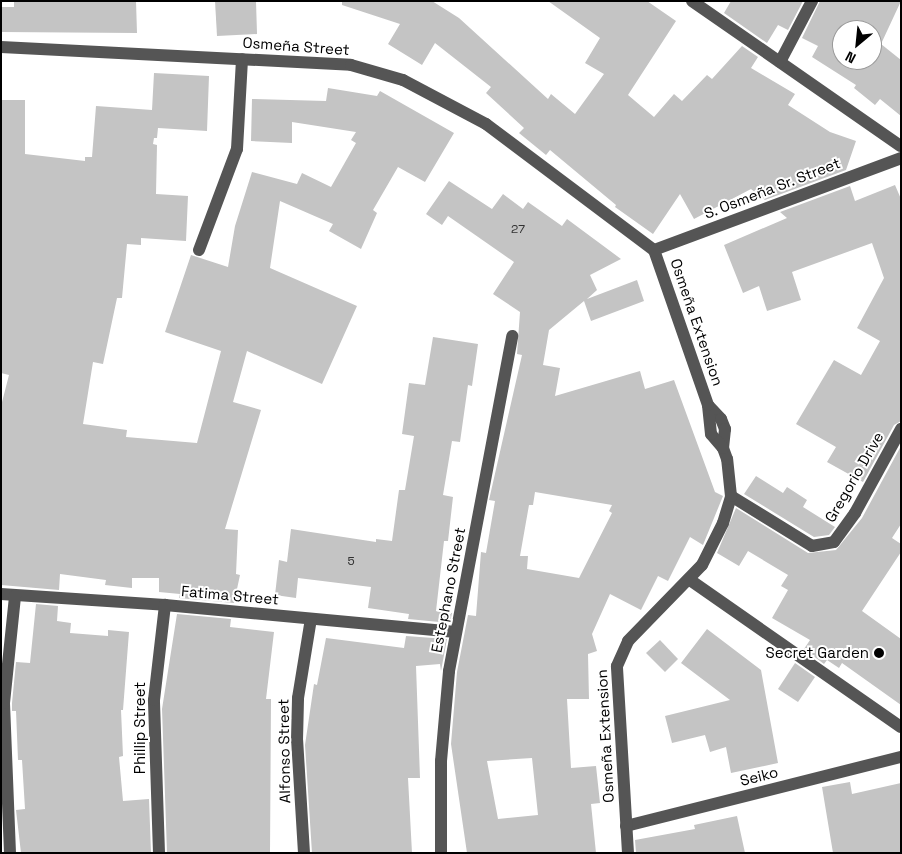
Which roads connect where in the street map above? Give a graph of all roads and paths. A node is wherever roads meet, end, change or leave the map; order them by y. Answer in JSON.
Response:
{"nodes":[{"id":1,"x":692,"y":1,"type":"edge"},
{"id":2,"x":812,"y":1,"type":"edge"},
{"id":3,"x":1,"y":46,"type":"edge"},
{"id":4,"x":242,"y":59,"type":"junction"},
{"id":5,"x":780,"y":62,"type":"junction"},
{"id":6,"x":901,"y":146,"type":"edge"},
{"id":7,"x":901,"y":158,"type":"edge"},
{"id":8,"x":199,"y":250,"type":"dead end"},
{"id":9,"x":654,"y":250,"type":"junction"},
{"id":10,"x":512,"y":336,"type":"dead end"},
{"id":11,"x":901,"y":429,"type":"edge"},
{"id":12,"x":731,"y":496,"type":"junction"},
{"id":13,"x":690,"y":580,"type":"junction"},
{"id":14,"x":1,"y":594,"type":"edge"},
{"id":15,"x":15,"y":596,"type":"junction"},
{"id":16,"x":165,"y":605,"type":"junction"},
{"id":17,"x":311,"y":619,"type":"junction"},
{"id":18,"x":456,"y":632,"type":"junction"},
{"id":19,"x":901,"y":727,"type":"edge"},
{"id":20,"x":901,"y":757,"type":"edge"},
{"id":21,"x":626,"y":826,"type":"junction"},
{"id":22,"x":4,"y":827,"type":"edge"},
{"id":23,"x":10,"y":853,"type":"edge"},
{"id":24,"x":159,"y":853,"type":"edge"},
{"id":25,"x":304,"y":853,"type":"edge"},
{"id":26,"x":441,"y":853,"type":"edge"},
{"id":27,"x":628,"y":853,"type":"edge"}],
"edges":[{"from":1,"to":5,"type":"street"},
{"from":2,"to":5,"type":"street"},
{"from":3,"to":4,"type":"street","name":"Osmeña Street"},
{"from":4,"to":8,"type":"street"},
{"from":4,"to":9,"type":"street","name":"Osmeña Street"},
{"from":5,"to":6,"type":"street"},
{"from":7,"to":9,"type":"street","name":"S. Osmeña Sr. Street"},
{"from":9,"to":12,"type":"street","name":"Osmeña Extension"},
{"from":10,"to":18,"type":"street","name":"Estephano Street"},
{"from":11,"to":12,"type":"street","name":"Gregorio Drive"},
{"from":12,"to":13,"type":"street","name":"Osmeña Extension"},
{"from":13,"to":19,"type":"street"},
{"from":13,"to":21,"type":"street","name":"Osmeña Extension"},
{"from":14,"to":15,"type":"street","name":"Fatima Street"},
{"from":15,"to":16,"type":"street","name":"Fatima Street"},
{"from":15,"to":22,"type":"street"},
{"from":16,"to":17,"type":"street","name":"Fatima Street"},
{"from":16,"to":24,"type":"street","name":"Phillip Street"},
{"from":17,"to":18,"type":"street","name":"Fatima Street"},
{"from":17,"to":25,"type":"street","name":"Alfonso Street"},
{"from":18,"to":26,"type":"street","name":"Estephano Street"},
{"from":20,"to":21,"type":"street","name":"Seiko"},
{"from":21,"to":27,"type":"street","name":"Osmeña Extension"},
{"from":22,"to":23,"type":"street"}]}
